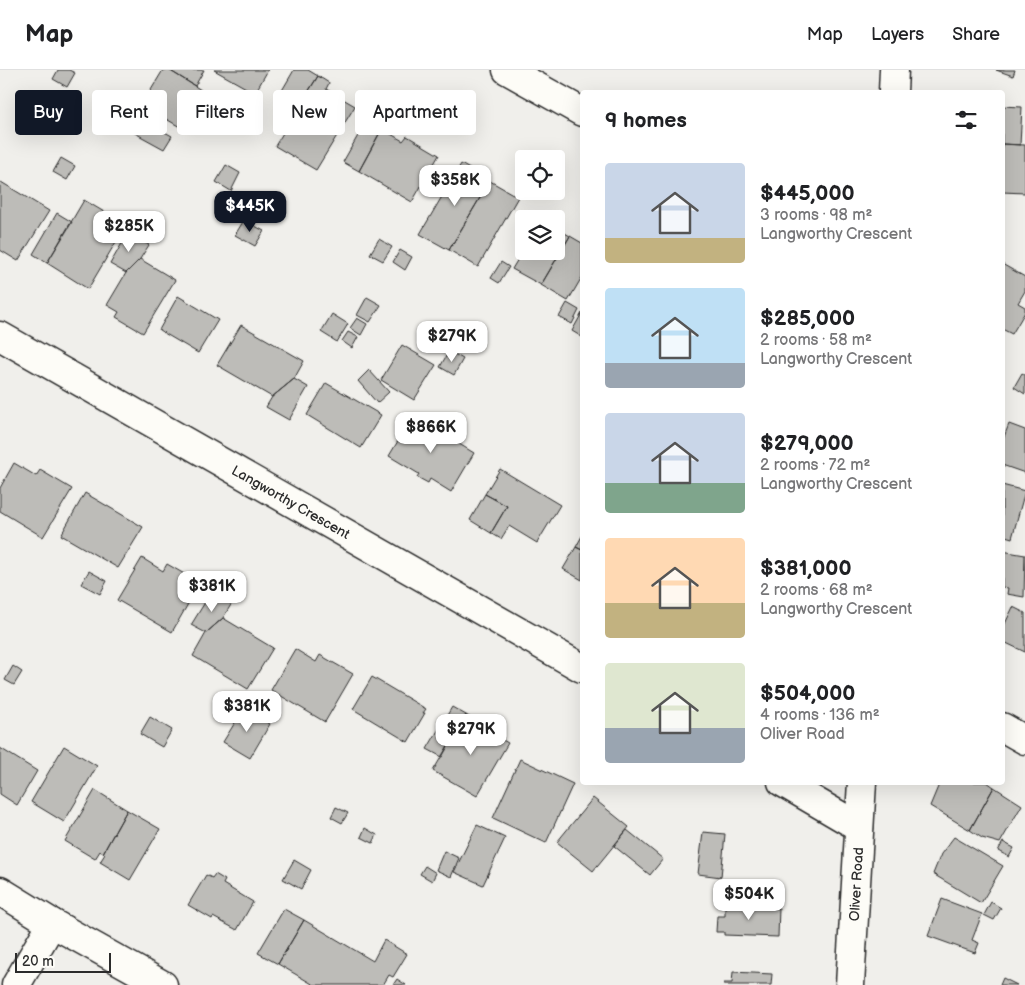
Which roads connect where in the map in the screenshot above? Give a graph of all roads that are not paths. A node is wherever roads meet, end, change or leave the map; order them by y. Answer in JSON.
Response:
{"nodes":[{"id":1,"x":507,"y":70,"type":"edge"},
{"id":2,"x":894,"y":70,"type":"edge"},
{"id":3,"x":893,"y":90,"type":"edge"},
{"id":4,"x":580,"y":111,"type":"edge"},
{"id":5,"x":0,"y":336,"type":"edge"},
{"id":6,"x":580,"y":667,"type":"edge"},
{"id":7,"x":1005,"y":729,"type":"edge"},
{"id":8,"x":1025,"y":740,"type":"edge"},
{"id":9,"x":787,"y":785,"type":"edge"},
{"id":10,"x":862,"y":785,"type":"edge"},
{"id":11,"x":860,"y":827,"type":"junction"},
{"id":12,"x":0,"y":892,"type":"edge"},
{"id":13,"x":52,"y":923,"type":"junction"},
{"id":14,"x":16,"y":985,"type":"edge"},
{"id":15,"x":163,"y":985,"type":"edge"},
{"id":16,"x":850,"y":985,"type":"edge"}],
"edges":[{"from":1,"to":4,"type":"street"},
{"from":2,"to":3,"type":"street"},
{"from":5,"to":6,"type":"street","name":"Langworthy Crescent"},
{"from":7,"to":8,"type":"street"},
{"from":9,"to":11,"type":"street"},
{"from":10,"to":11,"type":"street","name":"Oliver Road"},
{"from":11,"to":16,"type":"street","name":"Oliver Road"},
{"from":12,"to":13,"type":"street"},
{"from":13,"to":14,"type":"street"},
{"from":13,"to":15,"type":"street"}]}
